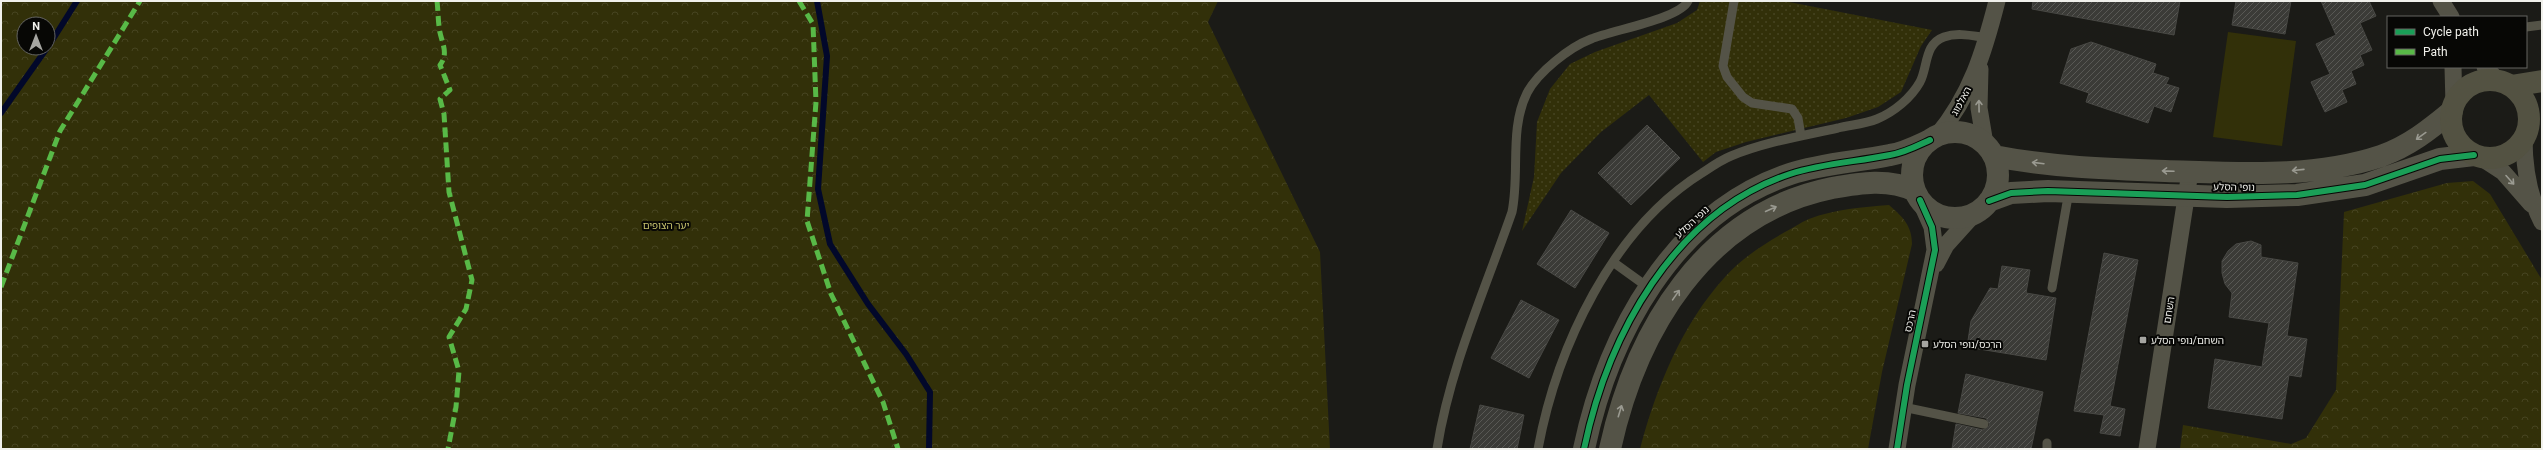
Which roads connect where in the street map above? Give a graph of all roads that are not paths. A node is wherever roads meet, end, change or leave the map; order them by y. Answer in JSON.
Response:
{"nodes":[{"id":1,"x":1688,"y":1,"type":"edge"},
{"id":2,"x":1734,"y":1,"type":"edge"},
{"id":3,"x":1997,"y":1,"type":"edge"},
{"id":4,"x":2440,"y":1,"type":"edge"},
{"id":5,"x":2444,"y":16,"type":"edge"},
{"id":6,"x":2449,"y":16,"type":"edge"},
{"id":7,"x":2542,"y":25,"type":"edge"},
{"id":8,"x":2527,"y":27,"type":"edge"},
{"id":9,"x":1988,"y":38,"type":"junction"},
{"id":10,"x":1981,"y":62,"type":"junction"},
{"id":11,"x":2453,"y":68,"type":"edge"},
{"id":12,"x":2498,"y":78,"type":"edge"},
{"id":13,"x":2542,"y":81,"type":"edge"},
{"id":14,"x":2453,"y":108,"type":"junction"},
{"id":15,"x":2531,"y":131,"type":"edge"},
{"id":16,"x":1801,"y":136,"type":"junction"},
{"id":17,"x":1933,"y":138,"type":"junction"},
{"id":18,"x":1989,"y":150,"type":"junction"},
{"id":19,"x":2477,"y":156,"type":"junction"},
{"id":20,"x":2190,"y":172,"type":"junction"},
{"id":21,"x":2069,"y":191,"type":"junction"},
{"id":22,"x":2187,"y":195,"type":"junction"},
{"id":23,"x":1918,"y":196,"type":"junction"},
{"id":24,"x":1981,"y":207,"type":"junction"},
{"id":25,"x":2538,"y":215,"type":"edge"},
{"id":26,"x":1613,"y":262,"type":"junction"},
{"id":27,"x":1931,"y":275,"type":"junction"},
{"id":28,"x":1650,"y":288,"type":"junction"},
{"id":29,"x":2052,"y":288,"type":"dead end"},
{"id":30,"x":1903,"y":407,"type":"junction"},
{"id":31,"x":1984,"y":424,"type":"dead end"},
{"id":32,"x":1437,"y":449,"type":"edge"},
{"id":33,"x":1538,"y":449,"type":"edge"},
{"id":34,"x":1584,"y":449,"type":"edge"},
{"id":35,"x":1610,"y":449,"type":"edge"},
{"id":36,"x":1897,"y":449,"type":"edge"},
{"id":37,"x":2147,"y":449,"type":"edge"}],
"edges":[{"from":1,"to":32,"type":"lane"},
{"from":2,"to":16,"type":"lane"},
{"from":3,"to":9,"type":"street","name":"האלמוג"},
{"from":4,"to":5,"type":"street"},
{"from":4,"to":6,"type":"street"},
{"from":7,"to":8,"type":"lane"},
{"from":9,"to":10,"type":"street","name":"האלמוג"},
{"from":9,"to":16,"type":"lane"},
{"from":10,"to":17,"type":"street","name":"האלמוג"},
{"from":18,"to":10,"type":"street","name":"האלמוג","one_way":true},
{"from":11,"to":14,"type":"street"},
{"from":12,"to":13,"type":"main road"},
{"from":12,"to":14,"type":"main road"},
{"from":12,"to":15,"type":"main road"},
{"from":14,"to":19,"type":"main road"},
{"from":14,"to":20,"type":"street","name":"נופי הסלע","one_way":true},
{"from":15,"to":19,"type":"main road"},
{"from":15,"to":25,"type":"street"},
{"from":16,"to":26,"type":"lane"},
{"from":17,"to":18,"type":"street"},
{"from":17,"to":23,"type":"street"},
{"from":17,"to":28,"type":"street","name":"נופי הסלע"},
{"from":20,"to":18,"type":"street","name":"נופי הסלע","one_way":true},
{"from":18,"to":24,"type":"street"},
{"from":19,"to":22,"type":"street","name":"נופי הסלע"},
{"from":19,"to":25,"type":"street","one_way":true},
{"from":20,"to":22,"type":"street","name":"השחם"},
{"from":21,"to":22,"type":"street","name":"נופי הסלע"},
{"from":21,"to":24,"type":"street","name":"נופי הסלע"},
{"from":21,"to":29,"type":"lane"},
{"from":22,"to":37,"type":"street","name":"השחם"},
{"from":23,"to":24,"type":"street"},
{"from":23,"to":27,"type":"street","name":"הרכס"},
{"from":35,"to":23,"type":"street","one_way":true},
{"from":24,"to":27,"type":"street","name":"הרכס"},
{"from":26,"to":28,"type":"lane"},
{"from":26,"to":33,"type":"lane"},
{"from":27,"to":30,"type":"street","name":"הרכס"},
{"from":28,"to":34,"type":"street","name":"נופי הסלע"},
{"from":30,"to":31,"type":"lane"},
{"from":30,"to":36,"type":"street","name":"הרכס"}]}
